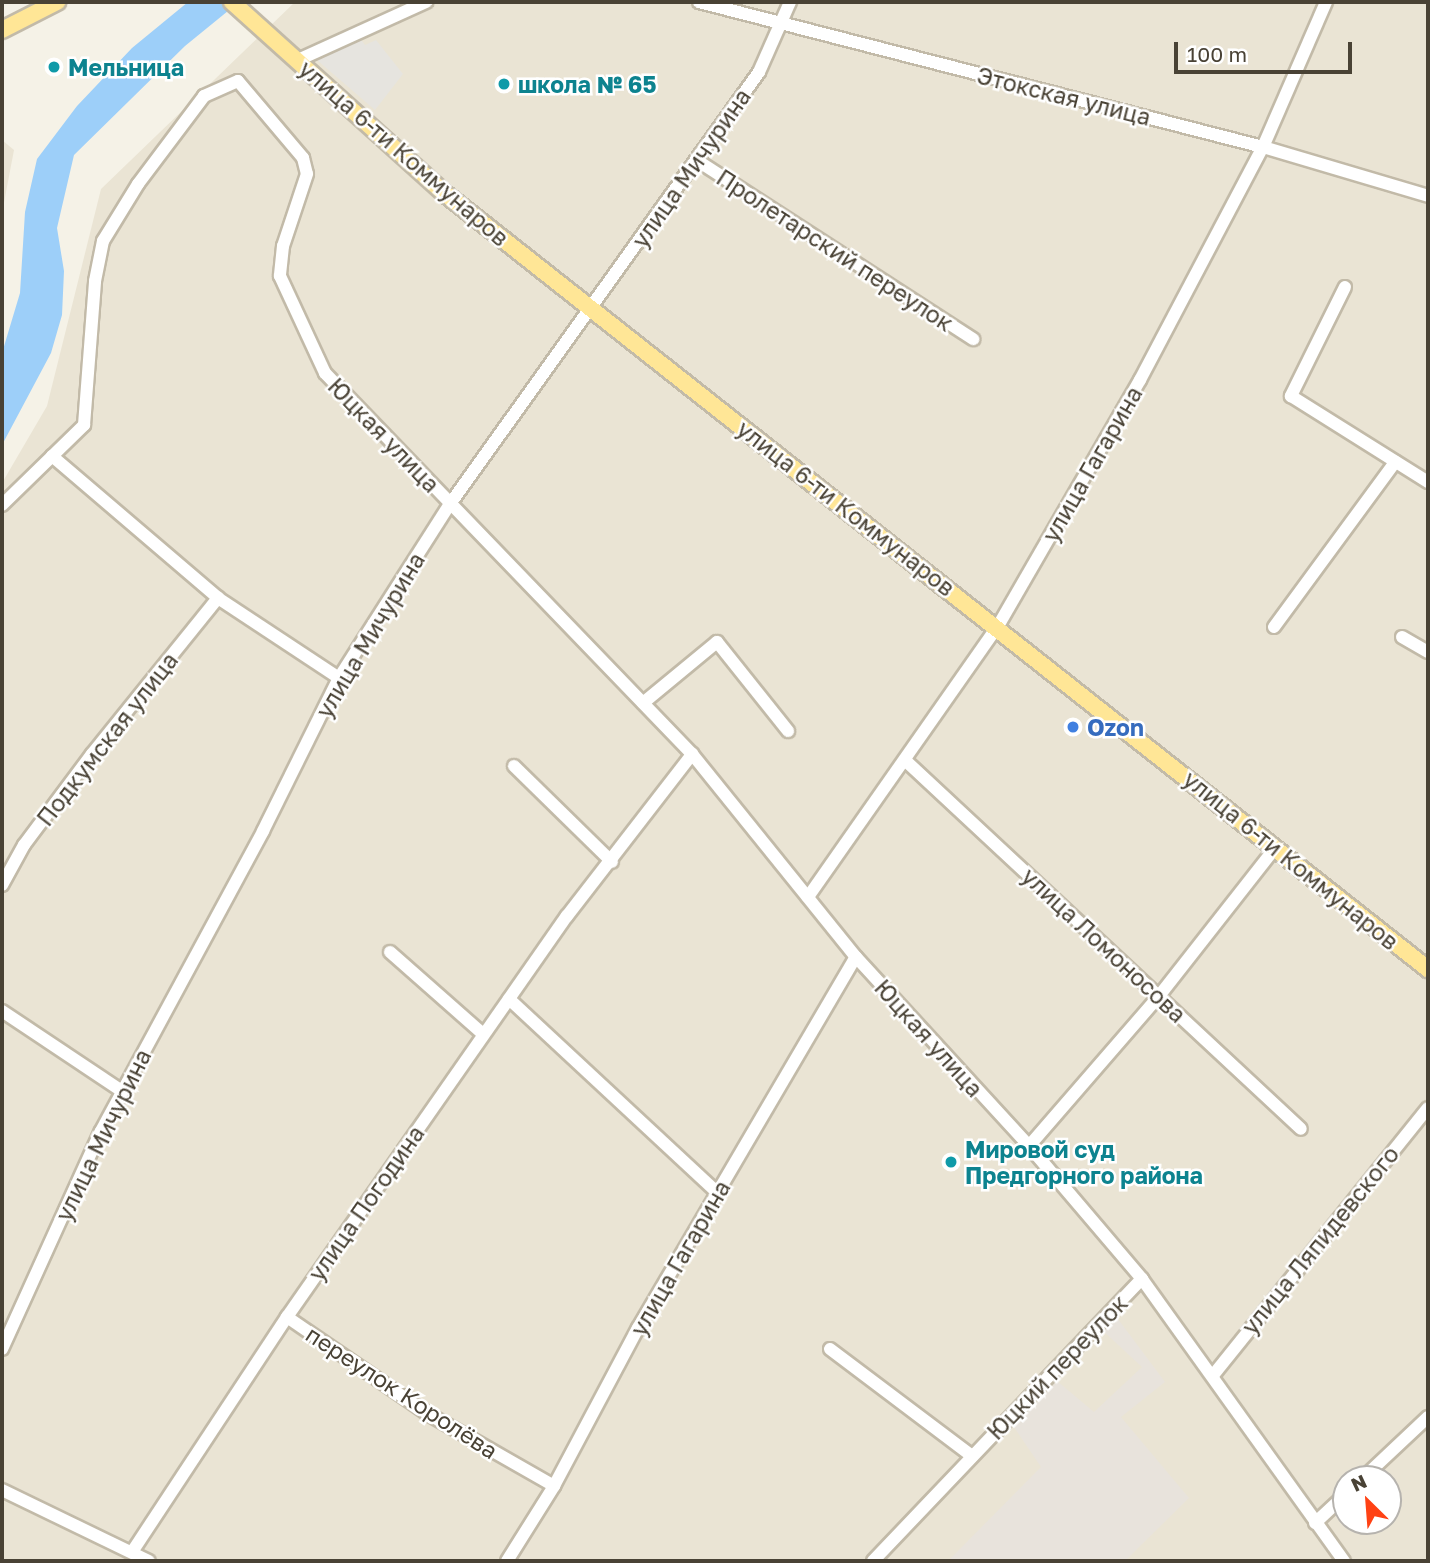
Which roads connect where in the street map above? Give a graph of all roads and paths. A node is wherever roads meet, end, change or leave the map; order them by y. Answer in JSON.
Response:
{"nodes":[{"id":1,"x":57,"y":2,"type":"edge"},
{"id":2,"x":232,"y":2,"type":"edge"},
{"id":3,"x":426,"y":2,"type":"edge"},
{"id":4,"x":699,"y":2,"type":"edge"},
{"id":5,"x":790,"y":2,"type":"edge"},
{"id":6,"x":1326,"y":2,"type":"edge"},
{"id":7,"x":781,"y":25,"type":"junction"},
{"id":8,"x":2,"y":30,"type":"edge"},
{"id":9,"x":298,"y":60,"type":"junction"},
{"id":10,"x":1263,"y":148,"type":"junction"},
{"id":11,"x":698,"y":161,"type":"junction"},
{"id":12,"x":1428,"y":196,"type":"edge"},
{"id":13,"x":1345,"y":287,"type":"dead end"},
{"id":14,"x":590,"y":310,"type":"junction"},
{"id":15,"x":973,"y":339,"type":"dead end"},
{"id":16,"x":52,"y":456,"type":"junction"},
{"id":17,"x":1395,"y":462,"type":"junction"},
{"id":18,"x":1428,"y":482,"type":"edge"},
{"id":19,"x":450,"y":504,"type":"junction"},
{"id":20,"x":2,"y":505,"type":"edge"},
{"id":21,"x":218,"y":598,"type":"junction"},
{"id":22,"x":998,"y":625,"type":"junction"},
{"id":23,"x":1274,"y":627,"type":"dead end"},
{"id":24,"x":1402,"y":637,"type":"dead end"},
{"id":25,"x":1428,"y":652,"type":"edge"},
{"id":26,"x":339,"y":678,"type":"junction"},
{"id":27,"x":643,"y":703,"type":"junction"},
{"id":28,"x":788,"y":731,"type":"dead end"},
{"id":29,"x":692,"y":754,"type":"junction"},
{"id":30,"x":907,"y":762,"type":"junction"},
{"id":31,"x":514,"y":766,"type":"dead end"},
{"id":32,"x":1275,"y":848,"type":"junction"},
{"id":33,"x":612,"y":862,"type":"junction"},
{"id":34,"x":2,"y":885,"type":"edge"},
{"id":35,"x":808,"y":897,"type":"junction"},
{"id":36,"x":390,"y":951,"type":"dead end"},
{"id":37,"x":856,"y":957,"type":"junction"},
{"id":38,"x":1428,"y":969,"type":"edge"},
{"id":39,"x":1159,"y":996,"type":"junction"},
{"id":40,"x":509,"y":999,"type":"junction"},
{"id":41,"x":2,"y":1012,"type":"edge"},
{"id":42,"x":483,"y":1034,"type":"junction"},
{"id":43,"x":122,"y":1091,"type":"junction"},
{"id":44,"x":1428,"y":1108,"type":"edge"},
{"id":45,"x":1301,"y":1129,"type":"dead end"},
{"id":46,"x":1029,"y":1146,"type":"junction"},
{"id":47,"x":719,"y":1193,"type":"junction"},
{"id":48,"x":1142,"y":1279,"type":"junction"},
{"id":49,"x":287,"y":1317,"type":"junction"},
{"id":50,"x":2,"y":1349,"type":"edge"},
{"id":51,"x":830,"y":1349,"type":"dead end"},
{"id":52,"x":1214,"y":1374,"type":"junction"},
{"id":53,"x":1428,"y":1417,"type":"edge"},
{"id":54,"x":972,"y":1456,"type":"junction"},
{"id":55,"x":1377,"y":1465,"type":"edge"},
{"id":56,"x":554,"y":1486,"type":"junction"},
{"id":57,"x":2,"y":1490,"type":"edge"},
{"id":58,"x":1332,"y":1507,"type":"edge"},
{"id":59,"x":1315,"y":1523,"type":"junction"},
{"id":60,"x":132,"y":1552,"type":"junction"},
{"id":61,"x":149,"y":1561,"type":"edge"},
{"id":62,"x":507,"y":1561,"type":"edge"},
{"id":63,"x":873,"y":1561,"type":"edge"},
{"id":64,"x":1344,"y":1561,"type":"edge"}],
"edges":[{"from":1,"to":8,"type":"main road"},
{"from":2,"to":9,"type":"main road","name":"улица 6-ти Коммунаров"},
{"from":3,"to":9,"type":"street"},
{"from":4,"to":7,"type":"street","name":"Этокская улица"},
{"from":5,"to":7,"type":"street","name":"улица Мичурина"},
{"from":6,"to":10,"type":"street","name":"улица Гагарина"},
{"from":7,"to":10,"type":"street","name":"Этокская улица"},
{"from":7,"to":11,"type":"street","name":"улица Мичурина"},
{"from":9,"to":14,"type":"main road","name":"улица 6-ти Коммунаров"},
{"from":10,"to":12,"type":"street","name":"Этокская улица"},
{"from":10,"to":22,"type":"street","name":"улица Гагарина"},
{"from":11,"to":14,"type":"street","name":"улица Мичурина"},
{"from":11,"to":15,"type":"street","name":"Пролетарский переулок"},
{"from":13,"to":17,"type":"street"},
{"from":14,"to":19,"type":"street","name":"улица Мичурина"},
{"from":14,"to":22,"type":"main road","name":"улица 6-ти Коммунаров"},
{"from":16,"to":19,"type":"street","name":"Юцкая улица"},
{"from":16,"to":20,"type":"street"},
{"from":16,"to":21,"type":"street"},
{"from":17,"to":18,"type":"street"},
{"from":17,"to":23,"type":"street"},
{"from":19,"to":26,"type":"street","name":"улица Мичурина"},
{"from":19,"to":27,"type":"street","name":"Юцкая улица"},
{"from":21,"to":26,"type":"street"},
{"from":21,"to":34,"type":"street","name":"Подкумская улица"},
{"from":22,"to":30,"type":"street","name":"улица Гагарина"},
{"from":22,"to":32,"type":"main road","name":"улица 6-ти Коммунаров"},
{"from":24,"to":25,"type":"street"},
{"from":26,"to":43,"type":"street","name":"улица Мичурина"},
{"from":27,"to":28,"type":"street"},
{"from":27,"to":29,"type":"street","name":"Юцкая улица"},
{"from":29,"to":33,"type":"street","name":"улица Погодина"},
{"from":29,"to":35,"type":"street","name":"Юцкая улица"},
{"from":30,"to":35,"type":"street","name":"улица Гагарина"},
{"from":30,"to":39,"type":"street","name":"улица Ломоносова"},
{"from":31,"to":33,"type":"street"},
{"from":32,"to":38,"type":"main road","name":"улица 6-ти Коммунаров"},
{"from":32,"to":39,"type":"street"},
{"from":33,"to":40,"type":"street","name":"улица Погодина"},
{"from":35,"to":37,"type":"street","name":"Юцкая улица"},
{"from":36,"to":42,"type":"street"},
{"from":37,"to":46,"type":"street","name":"Юцкая улица"},
{"from":37,"to":47,"type":"street","name":"улица Гагарина"},
{"from":39,"to":45,"type":"street","name":"улица Ломоносова"},
{"from":39,"to":46,"type":"street"},
{"from":40,"to":42,"type":"street","name":"улица Погодина"},
{"from":40,"to":47,"type":"street"},
{"from":41,"to":43,"type":"street"},
{"from":42,"to":49,"type":"street","name":"улица Погодина"},
{"from":43,"to":50,"type":"street","name":"улица Мичурина"},
{"from":44,"to":52,"type":"street","name":"улица Ляпидевского"},
{"from":46,"to":48,"type":"street","name":"Юцкая улица"},
{"from":47,"to":56,"type":"street","name":"улица Гагарина"},
{"from":48,"to":52,"type":"street","name":"Юцкая улица"},
{"from":48,"to":54,"type":"street","name":"Юцкий переулок"},
{"from":49,"to":56,"type":"street","name":"переулок Королёва"},
{"from":49,"to":60,"type":"street","name":"улица Погодина"},
{"from":51,"to":54,"type":"street","name":"Юцкий переулок"},
{"from":52,"to":59,"type":"street","name":"Юцкая улица"},
{"from":53,"to":55,"type":"street"},
{"from":54,"to":63,"type":"street","name":"Юцкий переулок"},
{"from":56,"to":62,"type":"street","name":"улица Гагарина"},
{"from":57,"to":60,"type":"street"},
{"from":58,"to":59,"type":"street"},
{"from":59,"to":64,"type":"street","name":"Юцкая улица"},
{"from":60,"to":61,"type":"street"}]}
